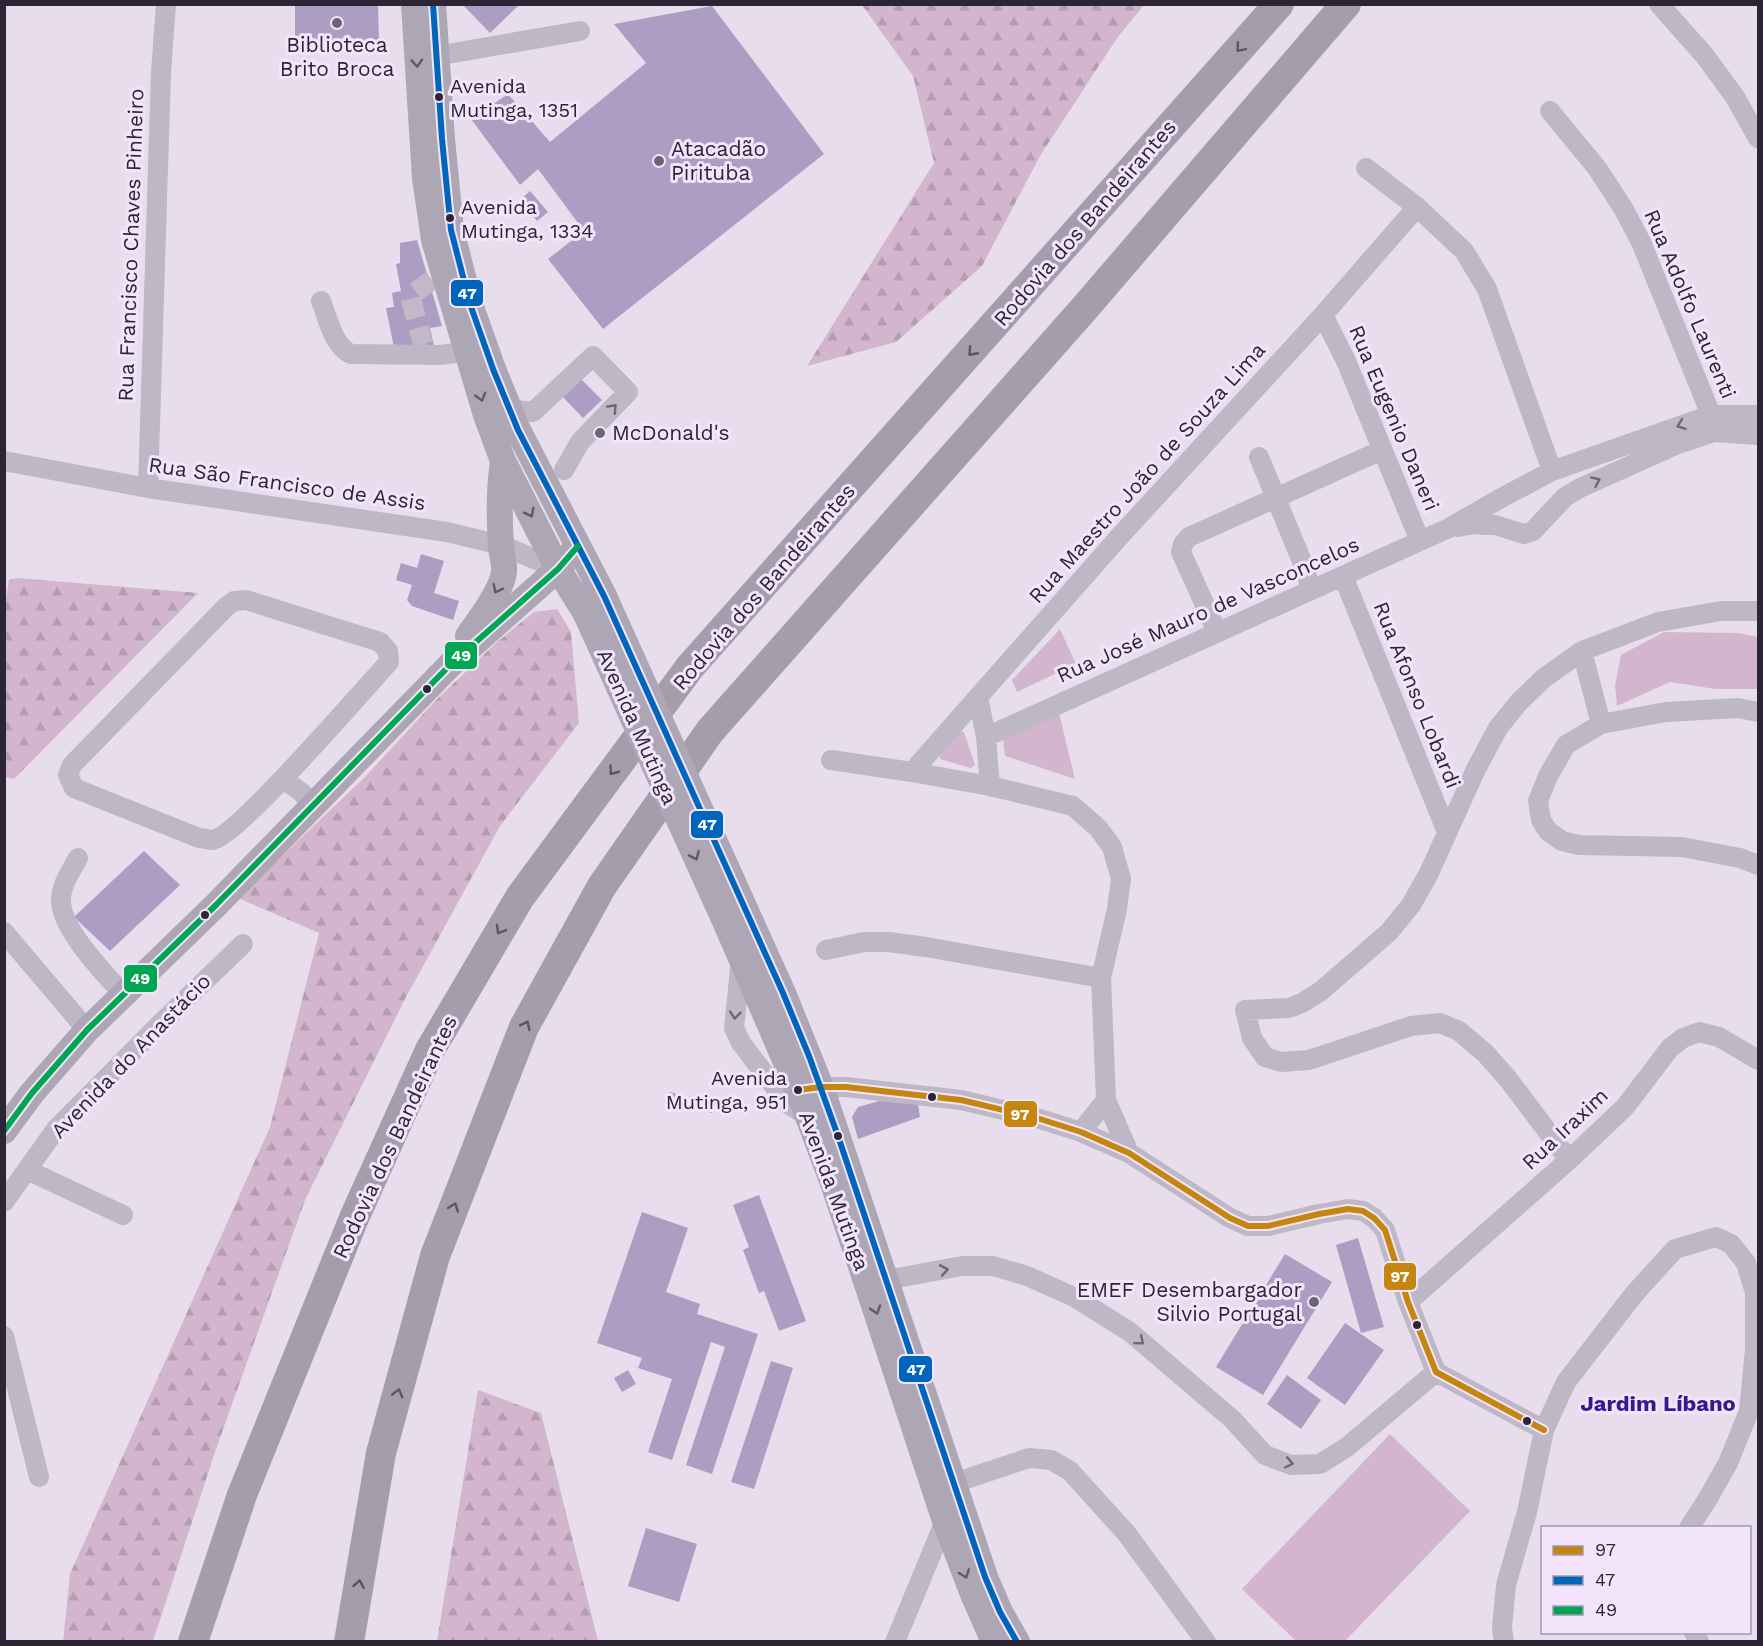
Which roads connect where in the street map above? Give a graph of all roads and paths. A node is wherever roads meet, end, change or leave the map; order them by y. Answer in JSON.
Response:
{"nodes":[{"id":1,"x":166,"y":4,"type":"edge"},
{"id":2,"x":414,"y":4,"type":"edge"},
{"id":3,"x":433,"y":4,"type":"edge"},
{"id":4,"x":1279,"y":4,"type":"edge"},
{"id":5,"x":1346,"y":4,"type":"edge"},
{"id":6,"x":1659,"y":4,"type":"edge"},
{"id":7,"x":580,"y":31,"type":"dead end"},
{"id":8,"x":436,"y":56,"type":"junction"},
{"id":9,"x":1550,"y":111,"type":"dead end"},
{"id":10,"x":1758,"y":138,"type":"edge"},
{"id":11,"x":1366,"y":168,"type":"dead end"},
{"id":12,"x":1417,"y":207,"type":"junction"},
{"id":13,"x":321,"y":301,"type":"dead end"},
{"id":14,"x":1323,"y":315,"type":"junction"},
{"id":15,"x":435,"y":344,"type":"tunnel mouth"},
{"id":16,"x":467,"y":347,"type":"junction"},
{"id":17,"x":509,"y":409,"type":"junction"},
{"id":18,"x":1758,"y":415,"type":"edge"},
{"id":19,"x":1713,"y":424,"type":"junction"},
{"id":20,"x":1758,"y":435,"type":"edge"},
{"id":21,"x":1383,"y":450,"type":"junction"},
{"id":22,"x":1258,"y":457,"type":"dead end"},
{"id":23,"x":4,"y":461,"type":"edge"},
{"id":24,"x":503,"y":461,"type":"junction"},
{"id":25,"x":564,"y":470,"type":"dead end"},
{"id":26,"x":1552,"y":471,"type":"junction"},
{"id":27,"x":1529,"y":483,"type":"junction"},
{"id":28,"x":148,"y":488,"type":"junction"},
{"id":29,"x":1275,"y":497,"type":"junction"},
{"id":30,"x":1503,"y":497,"type":"junction"},
{"id":31,"x":555,"y":500,"type":"junction"},
{"id":32,"x":1548,"y":514,"type":"junction"},
{"id":33,"x":1449,"y":528,"type":"junction"},
{"id":34,"x":1511,"y":531,"type":"junction"},
{"id":35,"x":1420,"y":541,"type":"junction"},
{"id":36,"x":501,"y":545,"type":"junction"},
{"id":37,"x":578,"y":546,"type":"junction"},
{"id":38,"x":558,"y":568,"type":"junction"},
{"id":39,"x":1343,"y":576,"type":"junction"},
{"id":40,"x":1311,"y":590,"type":"junction"},
{"id":41,"x":594,"y":604,"type":"junction"},
{"id":42,"x":1758,"y":610,"type":"edge"},
{"id":43,"x":1217,"y":632,"type":"junction"},
{"id":44,"x":1582,"y":651,"type":"junction"},
{"id":45,"x":450,"y":665,"type":"junction"},
{"id":46,"x":978,"y":697,"type":"junction"},
{"id":47,"x":1758,"y":712,"type":"edge"},
{"id":48,"x":1601,"y":724,"type":"junction"},
{"id":49,"x":986,"y":736,"type":"junction"},
{"id":50,"x":831,"y":760,"type":"dead end"},
{"id":51,"x":912,"y":772,"type":"junction"},
{"id":52,"x":283,"y":779,"type":"junction"},
{"id":53,"x":990,"y":786,"type":"junction"},
{"id":54,"x":314,"y":804,"type":"junction"},
{"id":55,"x":1447,"y":832,"type":"junction"},
{"id":56,"x":78,"y":858,"type":"dead end"},
{"id":57,"x":1758,"y":866,"type":"edge"},
{"id":58,"x":740,"y":925,"type":"junction"},
{"id":59,"x":4,"y":932,"type":"edge"},
{"id":60,"x":243,"y":944,"type":"dead end"},
{"id":61,"x":826,"y":950,"type":"dead end"},
{"id":62,"x":741,"y":957,"type":"junction"},
{"id":63,"x":1101,"y":978,"type":"junction"},
{"id":64,"x":124,"y":994,"type":"junction"},
{"id":65,"x":87,"y":1030,"type":"junction"},
{"id":66,"x":1758,"y":1060,"type":"edge"},
{"id":67,"x":810,"y":1088,"type":"junction"},
{"id":68,"x":1106,"y":1100,"type":"junction"},
{"id":69,"x":807,"y":1116,"type":"junction"},
{"id":70,"x":4,"y":1131,"type":"edge"},
{"id":71,"x":1081,"y":1132,"type":"junction"},
{"id":72,"x":1129,"y":1153,"type":"junction"},
{"id":73,"x":1569,"y":1160,"type":"junction"},
{"id":74,"x":27,"y":1170,"type":"junction"},
{"id":75,"x":4,"y":1202,"type":"edge"},
{"id":76,"x":123,"y":1215,"type":"dead end"},
{"id":77,"x":856,"y":1252,"type":"junction"},
{"id":78,"x":886,"y":1280,"type":"junction"},
{"id":79,"x":1408,"y":1302,"type":"junction"},
{"id":80,"x":4,"y":1336,"type":"edge"},
{"id":81,"x":1436,"y":1372,"type":"junction"},
{"id":82,"x":1544,"y":1430,"type":"junction"},
{"id":83,"x":39,"y":1477,"type":"dead end"},
{"id":84,"x":954,"y":1483,"type":"junction"},
{"id":85,"x":945,"y":1521,"type":"junction"},
{"id":86,"x":1690,"y":1526,"type":"edge"},
{"id":87,"x":193,"y":1641,"type":"edge"},
{"id":88,"x":349,"y":1641,"type":"edge"},
{"id":89,"x":895,"y":1641,"type":"edge"},
{"id":90,"x":994,"y":1641,"type":"edge"},
{"id":91,"x":1017,"y":1641,"type":"edge"},
{"id":92,"x":1206,"y":1641,"type":"edge"},
{"id":93,"x":1504,"y":1641,"type":"edge"}],
"edges":[{"from":1,"to":28,"type":"street","name":"Rua Francisco Chaves Pinheiro"},
{"from":2,"to":16,"type":"main road","name":"Avenida Mutinga","one_way":true},
{"from":3,"to":8,"type":"main road","name":"Avenida Mutinga"},
{"from":4,"to":87,"type":"highway","name":"Rodovia dos Bandeirantes","one_way":true},
{"from":88,"to":5,"type":"highway","one_way":true},
{"from":6,"to":10,"type":"street"},
{"from":7,"to":8,"type":"street"},
{"from":8,"to":17,"type":"main road","name":"Avenida Mutinga"},
{"from":9,"to":19,"type":"street","name":"Rua Adolfo Laurenti"},
{"from":11,"to":12,"type":"street"},
{"from":12,"to":14,"type":"street","name":"Rua Maestro João de Souza Lima"},
{"from":12,"to":26,"type":"street"},
{"from":13,"to":16,"type":"street"},
{"from":14,"to":21,"type":"street","name":"Rua Eugenio Daneri"},
{"from":14,"to":46,"type":"street","name":"Rua Maestro João de Souza Lima"},
{"from":15,"to":16,"type":"street"},
{"from":16,"to":24,"type":"main road","name":"Avenida Mutinga","one_way":true},
{"from":25,"to":17,"type":"street","one_way":true},
{"from":17,"to":31,"type":"main road","name":"Avenida Mutinga"},
{"from":18,"to":19,"type":"street","name":"Rua José Mauro de Vasconcelos"},
{"from":19,"to":20,"type":"street","name":"Rua José Mauro de Vasconcelos"},
{"from":19,"to":26,"type":"street","name":"Rua José Mauro de Vasconcelos","one_way":true},
{"from":32,"to":19,"type":"street","name":"Rua José Mauro de Vasconcelos","one_way":true},
{"from":21,"to":29,"type":"street"},
{"from":21,"to":35,"type":"street","name":"Rua Eugenio Daneri"},
{"from":22,"to":29,"type":"street"},
{"from":23,"to":28,"type":"street","name":"Rua São Francisco de Assis"},
{"from":24,"to":31,"type":"main road"},
{"from":24,"to":36,"type":"main road","name":"Avenida do Anastácio"},
{"from":24,"to":38,"type":"main road","name":"Avenida Mutinga","one_way":true},
{"from":26,"to":27,"type":"street","name":"Rua José Mauro de Vasconcelos"},
{"from":27,"to":30,"type":"street","name":"Rua José Mauro de Vasconcelos"},
{"from":27,"to":32,"type":"street"},
{"from":28,"to":36,"type":"street","name":"Rua São Francisco de Assis"},
{"from":29,"to":40,"type":"street"},
{"from":29,"to":43,"type":"street"},
{"from":30,"to":33,"type":"street","name":"Rua José Mauro de Vasconcelos"},
{"from":30,"to":34,"type":"street"},
{"from":31,"to":37,"type":"main road","name":"Avenida Mutinga"},
{"from":32,"to":34,"type":"street","name":"Rua José Mauro de Vasconcelos"},
{"from":33,"to":34,"type":"street","name":"Rua José Mauro de Vasconcelos"},
{"from":33,"to":35,"type":"street","name":"Rua José Mauro de Vasconcelos"},
{"from":35,"to":39,"type":"street","name":"Rua José Mauro de Vasconcelos"},
{"from":36,"to":38,"type":"street","name":"Rua São Francisco de Assis"},
{"from":36,"to":45,"type":"main road","name":"Avenida do Anastácio","one_way":true},
{"from":37,"to":38,"type":"main road","name":"Avenida do Anastácio"},
{"from":37,"to":41,"type":"main road","name":"Avenida Mutinga"},
{"from":38,"to":41,"type":"main road","name":"Avenida Mutinga"},
{"from":38,"to":45,"type":"main road","name":"Avenida do Anastácio"},
{"from":39,"to":40,"type":"street","name":"Rua José Mauro de Vasconcelos"},
{"from":39,"to":55,"type":"street","name":"Rua Afonso Lobardi"},
{"from":40,"to":43,"type":"street","name":"Rua José Mauro de Vasconcelos"},
{"from":41,"to":58,"type":"main road","name":"Avenida Mutinga","bridge":true},
{"from":42,"to":44,"type":"street"},
{"from":43,"to":49,"type":"street","name":"Rua José Mauro de Vasconcelos"},
{"from":44,"to":48,"type":"street"},
{"from":44,"to":55,"type":"street"},
{"from":45,"to":54,"type":"main road","name":"Avenida do Anastácio"},
{"from":46,"to":49,"type":"street"},
{"from":46,"to":51,"type":"street","name":"Rua Maestro João de Souza Lima"},
{"from":47,"to":48,"type":"street"},
{"from":48,"to":57,"type":"street"},
{"from":49,"to":53,"type":"street"},
{"from":50,"to":51,"type":"street"},
{"from":51,"to":53,"type":"street"},
{"from":52,"to":52,"type":"street"},
{"from":52,"to":54,"type":"street"},
{"from":53,"to":63,"type":"street"},
{"from":54,"to":64,"type":"main road","name":"Avenida do Anastácio"},
{"from":55,"to":73,"type":"street"},
{"from":56,"to":64,"type":"street"},
{"from":58,"to":62,"type":"main road","name":"Avenida Mutinga"},
{"from":58,"to":67,"type":"main road","name":"Avenida Mutinga"},
{"from":59,"to":65,"type":"street"},
{"from":60,"to":74,"type":"street","name":"Avenida do Anastácio"},
{"from":61,"to":63,"type":"street"},
{"from":62,"to":67,"type":"main road","name":"Avenida Mutinga"},
{"from":62,"to":69,"type":"street","one_way":true},
{"from":63,"to":68,"type":"street"},
{"from":64,"to":65,"type":"main road","name":"Avenida do Anastácio"},
{"from":65,"to":70,"type":"main road","name":"Avenida do Anastácio"},
{"from":66,"to":73,"type":"street","name":"Rua Iraxim"},
{"from":67,"to":69,"type":"main road","name":"Avenida Mutinga"},
{"from":67,"to":71,"type":"street"},
{"from":67,"to":78,"type":"main road","name":"Avenida Mutinga"},
{"from":68,"to":71,"type":"street"},
{"from":68,"to":72,"type":"street"},
{"from":69,"to":77,"type":"main road","name":"Avenida Mutinga"},
{"from":71,"to":72,"type":"street"},
{"from":72,"to":79,"type":"street"},
{"from":73,"to":79,"type":"street","name":"Rua Iraxim"},
{"from":74,"to":75,"type":"street","name":"Avenida do Anastácio"},
{"from":74,"to":76,"type":"street"},
{"from":77,"to":78,"type":"street"},
{"from":77,"to":85,"type":"main road","name":"Avenida Mutinga","one_way":true},
{"from":78,"to":81,"type":"street","one_way":true},
{"from":78,"to":84,"type":"main road","name":"Avenida Mutinga"},
{"from":79,"to":81,"type":"street"},
{"from":80,"to":83,"type":"street"},
{"from":81,"to":82,"type":"street"},
{"from":82,"to":86,"type":"street"},
{"from":82,"to":93,"type":"street"},
{"from":84,"to":85,"type":"street"},
{"from":84,"to":91,"type":"main road","name":"Avenida Mutinga"},
{"from":84,"to":92,"type":"street"},
{"from":85,"to":89,"type":"street"},
{"from":85,"to":90,"type":"main road","name":"Avenida Mutinga","one_way":true}]}
